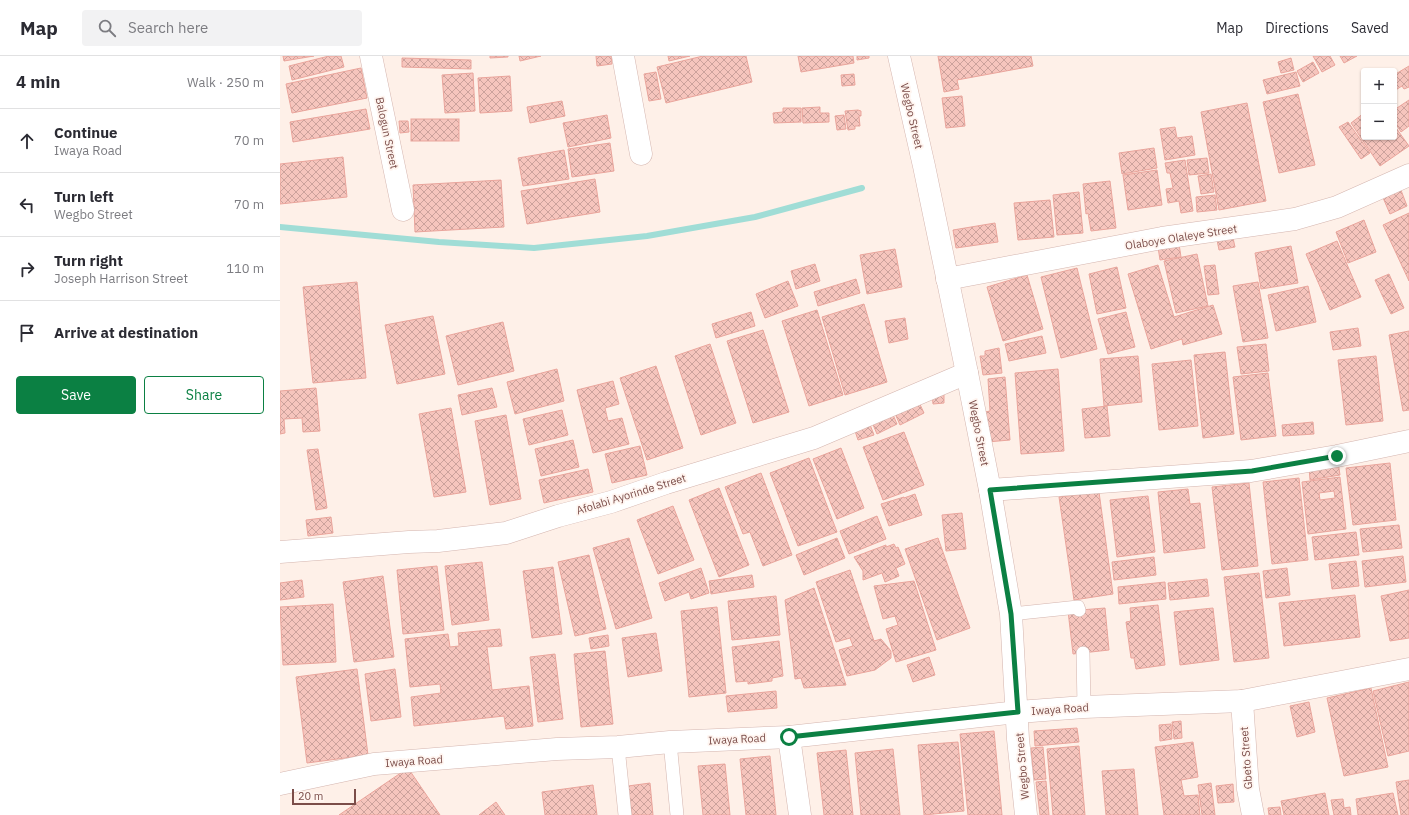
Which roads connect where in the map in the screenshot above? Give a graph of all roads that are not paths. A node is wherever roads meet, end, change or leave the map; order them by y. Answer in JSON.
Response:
{"nodes":[{"id":1,"x":372,"y":56,"type":"edge"},
{"id":2,"x":623,"y":56,"type":"edge"},
{"id":3,"x":899,"y":56,"type":"edge"},
{"id":4,"x":641,"y":154,"type":"dead end"},
{"id":5,"x":1409,"y":175,"type":"edge"},
{"id":6,"x":403,"y":210,"type":"dead end"},
{"id":7,"x":947,"y":279,"type":"junction"},
{"id":8,"x":967,"y":373,"type":"junction"},
{"id":9,"x":1409,"y":440,"type":"edge"},
{"id":10,"x":990,"y":490,"type":"junction"},
{"id":11,"x":280,"y":552,"type":"edge"},
{"id":12,"x":1079,"y":610,"type":"dead end"},
{"id":13,"x":1011,"y":614,"type":"junction"},
{"id":14,"x":1083,"y":653,"type":"dead end"},
{"id":15,"x":1409,"y":669,"type":"edge"},
{"id":16,"x":1242,"y":701,"type":"junction"},
{"id":17,"x":1084,"y":707,"type":"junction"},
{"id":18,"x":1018,"y":712,"type":"junction"},
{"id":19,"x":789,"y":737,"type":"junction"},
{"id":20,"x":670,"y":742,"type":"junction"},
{"id":21,"x":618,"y":747,"type":"junction"},
{"id":22,"x":280,"y":784,"type":"edge"},
{"id":23,"x":625,"y":815,"type":"edge"},
{"id":24,"x":677,"y":815,"type":"edge"},
{"id":25,"x":800,"y":815,"type":"edge"},
{"id":26,"x":1026,"y":815,"type":"edge"},
{"id":27,"x":1252,"y":815,"type":"edge"}],
"edges":[{"from":1,"to":6,"type":"street","name":"Balogun Street"},
{"from":2,"to":4,"type":"street"},
{"from":3,"to":7,"type":"street","name":"Wegbo Street"},
{"from":5,"to":7,"type":"street","name":"Olaboye Olaleye Street"},
{"from":7,"to":8,"type":"street","name":"Wegbo Street"},
{"from":8,"to":10,"type":"street","name":"Wegbo Street"},
{"from":8,"to":11,"type":"street","name":"Afolabi Ayorinde Street"},
{"from":9,"to":10,"type":"street"},
{"from":10,"to":13,"type":"street","name":"Wegbo Street"},
{"from":12,"to":13,"type":"lane"},
{"from":13,"to":18,"type":"street","name":"Wegbo Street"},
{"from":14,"to":17,"type":"lane"},
{"from":15,"to":16,"type":"street","name":"Iwaya Road"},
{"from":16,"to":17,"type":"street","name":"Iwaya Road"},
{"from":16,"to":27,"type":"street","name":"Gbeto Street"},
{"from":17,"to":18,"type":"street","name":"Iwaya Road"},
{"from":18,"to":19,"type":"street","name":"Iwaya Road"},
{"from":18,"to":26,"type":"street","name":"Wegbo Street"},
{"from":19,"to":20,"type":"street","name":"Iwaya Road"},
{"from":19,"to":25,"type":"street"},
{"from":20,"to":21,"type":"street","name":"Iwaya Road"},
{"from":20,"to":24,"type":"lane"},
{"from":21,"to":22,"type":"street","name":"Iwaya Road"},
{"from":21,"to":23,"type":"lane"}]}
